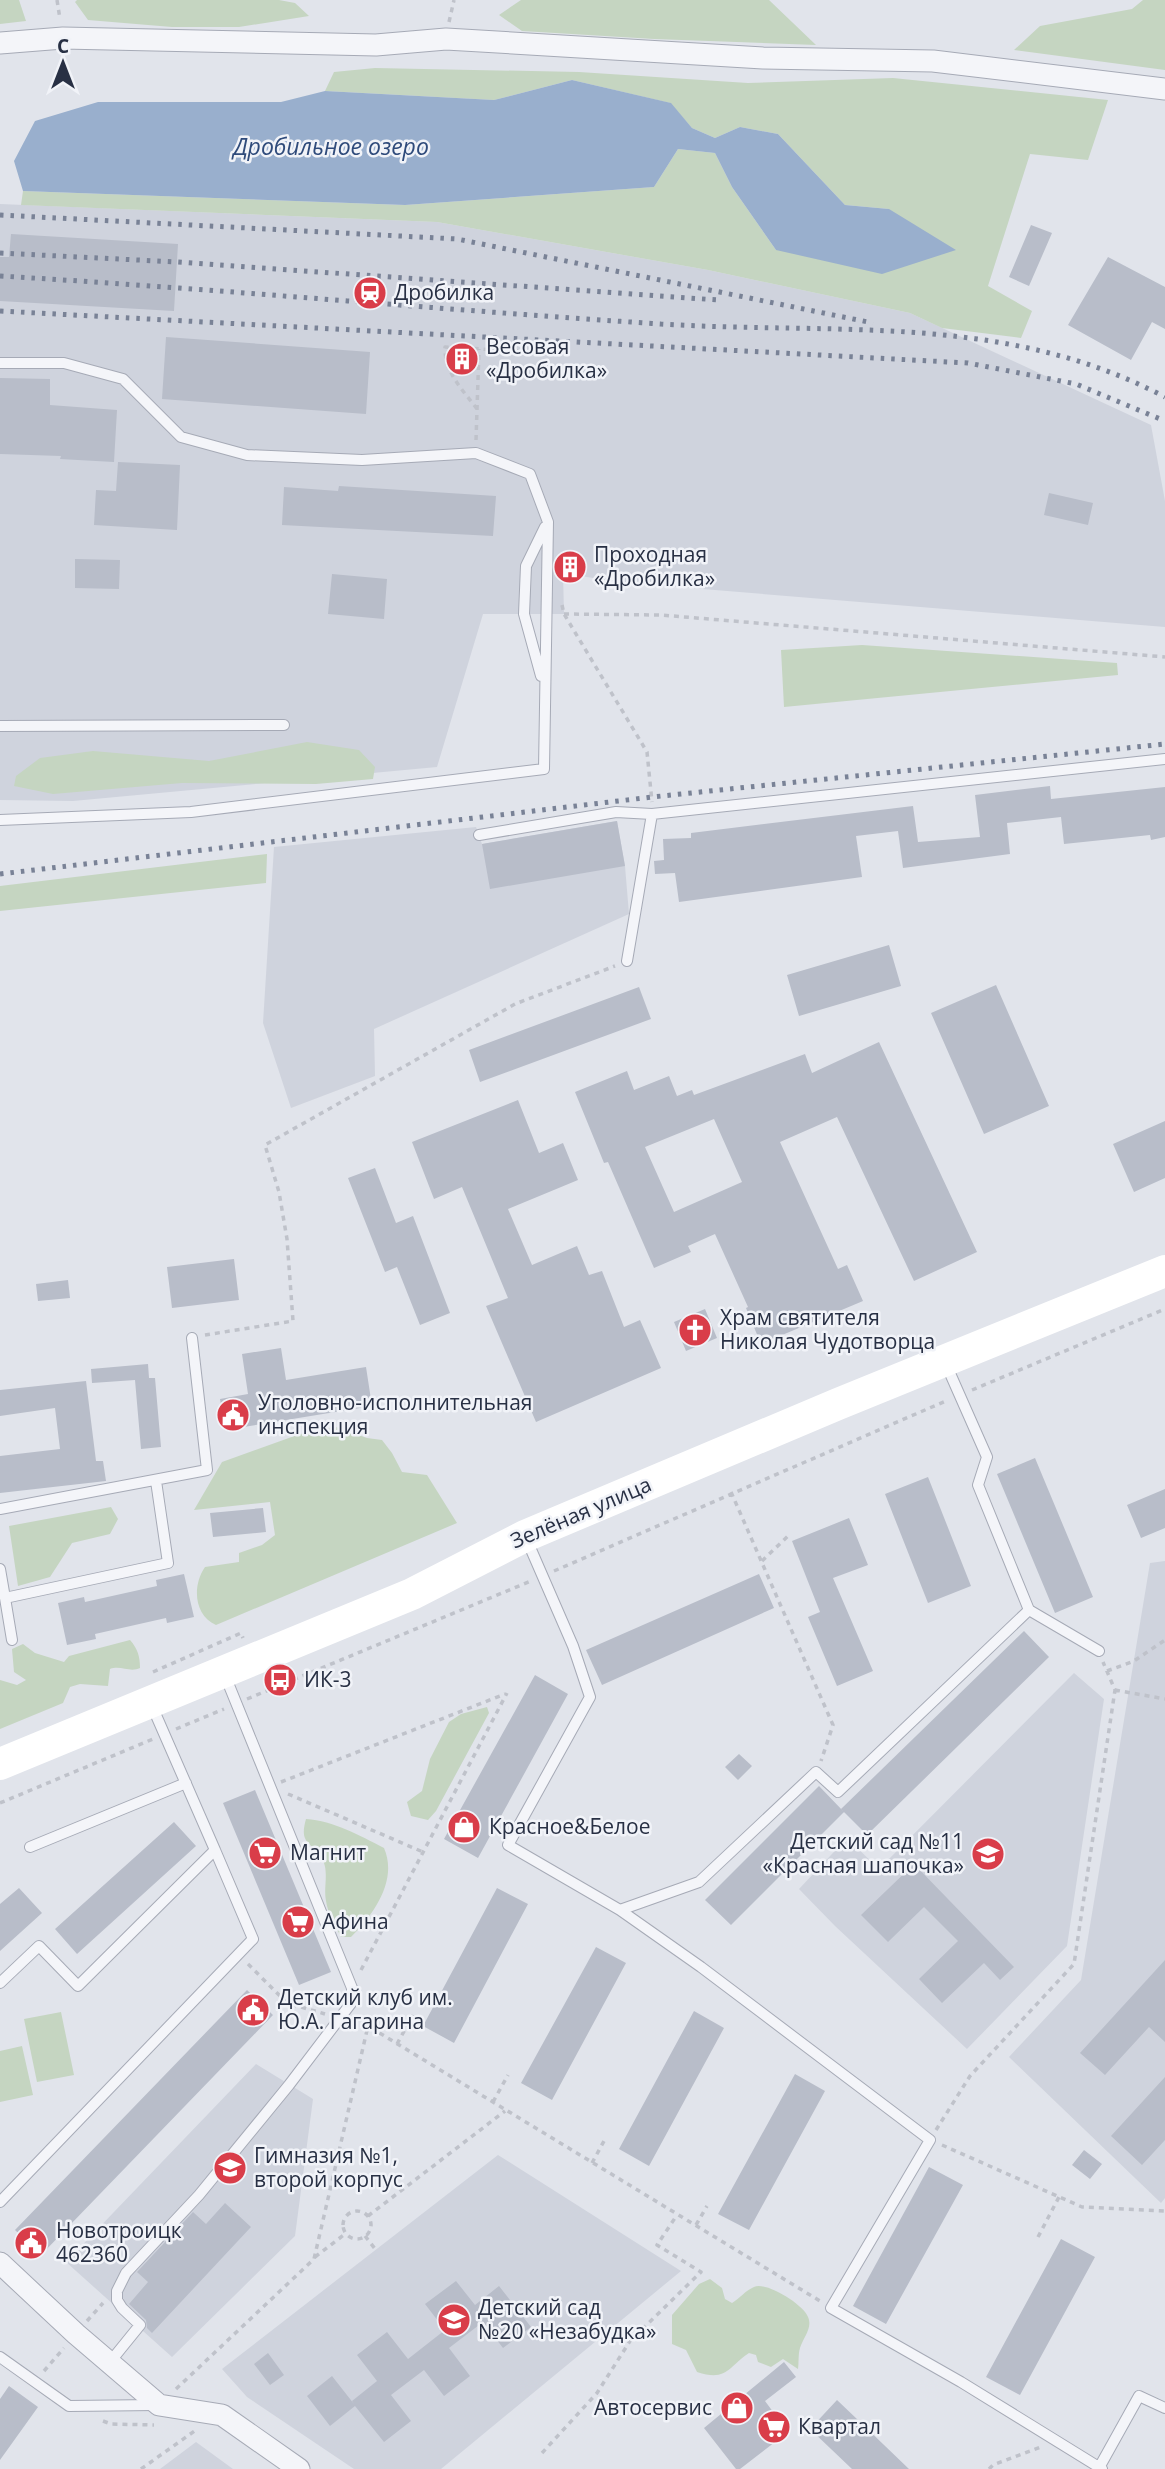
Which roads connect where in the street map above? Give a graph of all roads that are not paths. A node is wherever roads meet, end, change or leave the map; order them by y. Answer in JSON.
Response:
{"nodes":[{"id":1,"x":0,"y":43,"type":"edge"},
{"id":2,"x":1165,"y":89,"type":"edge"},
{"id":3,"x":0,"y":363,"type":"edge"},
{"id":4,"x":548,"y":522,"type":"junction"},
{"id":5,"x":545,"y":689,"type":"junction"},
{"id":6,"x":284,"y":725,"type":"dead end"},
{"id":7,"x":0,"y":726,"type":"edge"},
{"id":8,"x":1165,"y":759,"type":"edge"},
{"id":9,"x":652,"y":814,"type":"junction"},
{"id":10,"x":0,"y":820,"type":"edge"},
{"id":11,"x":479,"y":835,"type":"dead end"},
{"id":12,"x":626,"y":961,"type":"road end"},
{"id":13,"x":1165,"y":1271,"type":"edge"},
{"id":14,"x":191,"y":1338,"type":"road end"},
{"id":15,"x":945,"y":1361,"type":"junction"},
{"id":16,"x":156,"y":1481,"type":"junction"},
{"id":17,"x":0,"y":1509,"type":"edge"},
{"id":18,"x":525,"y":1536,"type":"junction"},
{"id":19,"x":0,"y":1569,"type":"edge"},
{"id":20,"x":5,"y":1598,"type":"junction"},
{"id":21,"x":1029,"y":1610,"type":"junction"},
{"id":22,"x":12,"y":1640,"type":"dead end"},
{"id":23,"x":1099,"y":1651,"type":"road end"},
{"id":24,"x":223,"y":1671,"type":"junction"},
{"id":25,"x":150,"y":1702,"type":"junction"},
{"id":26,"x":0,"y":1764,"type":"edge"},
{"id":27,"x":186,"y":1783,"type":"junction"},
{"id":28,"x":30,"y":1847,"type":"dead end"},
{"id":29,"x":215,"y":1850,"type":"junction"},
{"id":30,"x":620,"y":1910,"type":"junction"},
{"id":31,"x":0,"y":1983,"type":"edge"},
{"id":32,"x":0,"y":2202,"type":"edge"},
{"id":33,"x":0,"y":2263,"type":"edge"},
{"id":34,"x":0,"y":2357,"type":"edge"},
{"id":35,"x":110,"y":2362,"type":"junction"},
{"id":36,"x":1165,"y":2408,"type":"edge"},
{"id":37,"x":162,"y":2415,"type":"junction"},
{"id":38,"x":1101,"y":2468,"type":"edge"},
{"id":39,"x":299,"y":2469,"type":"edge"}],
"edges":[{"from":1,"to":2,"type":"street"},
{"from":3,"to":4,"type":"lane"},
{"from":4,"to":5,"type":"lane"},
{"from":4,"to":5,"type":"lane"},
{"from":5,"to":10,"type":"lane"},
{"from":6,"to":7,"type":"lane"},
{"from":8,"to":9,"type":"lane"},
{"from":9,"to":11,"type":"lane"},
{"from":9,"to":12,"type":"lane"},
{"from":13,"to":15,"type":"main road","name":"Зелёная улица"},
{"from":14,"to":16,"type":"lane"},
{"from":15,"to":18,"type":"main road","name":"Зелёная улица"},
{"from":15,"to":21,"type":"lane"},
{"from":16,"to":17,"type":"lane"},
{"from":16,"to":20,"type":"lane"},
{"from":18,"to":24,"type":"main road","name":"Зелёная улица"},
{"from":18,"to":30,"type":"lane"},
{"from":19,"to":20,"type":"lane"},
{"from":20,"to":22,"type":"lane"},
{"from":21,"to":23,"type":"lane"},
{"from":21,"to":30,"type":"lane"},
{"from":24,"to":25,"type":"main road","name":"Зелёная улица"},
{"from":24,"to":35,"type":"lane"},
{"from":25,"to":26,"type":"main road","name":"Зелёная улица"},
{"from":25,"to":27,"type":"lane"},
{"from":27,"to":28,"type":"lane"},
{"from":27,"to":29,"type":"lane"},
{"from":29,"to":31,"type":"lane"},
{"from":29,"to":32,"type":"lane"},
{"from":30,"to":38,"type":"lane"},
{"from":33,"to":35,"type":"street"},
{"from":34,"to":37,"type":"lane"},
{"from":35,"to":37,"type":"street"},
{"from":36,"to":38,"type":"lane"},
{"from":37,"to":39,"type":"street"}]}
